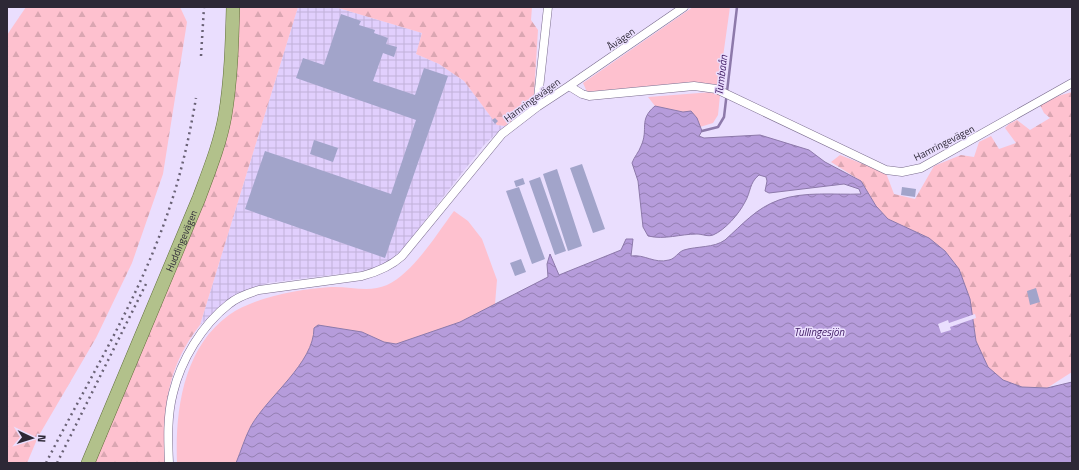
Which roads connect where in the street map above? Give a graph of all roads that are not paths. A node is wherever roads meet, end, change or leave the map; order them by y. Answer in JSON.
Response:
{"nodes":[{"id":1,"x":233,"y":7,"type":"edge"},
{"id":2,"x":548,"y":7,"type":"edge"},
{"id":3,"x":684,"y":7,"type":"edge"},
{"id":4,"x":1072,"y":83,"type":"edge"},
{"id":5,"x":569,"y":86,"type":"junction"},
{"id":6,"x":537,"y":107,"type":"junction"},
{"id":7,"x":88,"y":463,"type":"edge"},
{"id":8,"x":169,"y":463,"type":"edge"}],
"edges":[{"from":1,"to":7,"type":"main road","name":"Huddingevägen"},
{"from":2,"to":6,"type":"street"},
{"from":3,"to":5,"type":"street","name":"Åvägen"},
{"from":4,"to":5,"type":"street","name":"Hamringevägen"},
{"from":5,"to":6,"type":"street","name":"Hamringevägen"},
{"from":6,"to":8,"type":"street","name":"Hamringevägen"}]}
